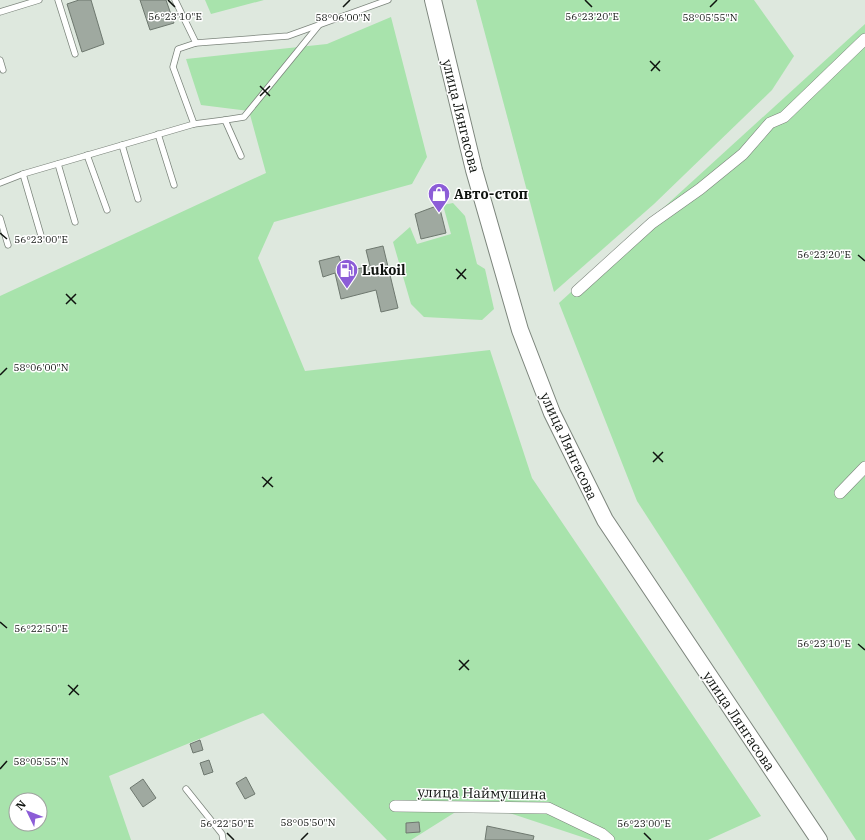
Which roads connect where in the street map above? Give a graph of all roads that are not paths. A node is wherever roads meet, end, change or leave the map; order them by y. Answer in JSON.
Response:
{"nodes":[{"id":1,"x":39,"y":0,"type":"edge"},
{"id":2,"x":58,"y":0,"type":"edge"},
{"id":3,"x":175,"y":0,"type":"edge"},
{"id":4,"x":388,"y":0,"type":"edge"},
{"id":5,"x":433,"y":0,"type":"edge"},
{"id":6,"x":22,"y":3,"type":"edge"},
{"id":7,"x":0,"y":12,"type":"edge"},
{"id":8,"x":319,"y":25,"type":"junction"},
{"id":9,"x":865,"y":38,"type":"edge"},
{"id":10,"x":196,"y":43,"type":"junction"},
{"id":11,"x":75,"y":54,"type":"dead end"},
{"id":12,"x":0,"y":60,"type":"edge"},
{"id":13,"x":3,"y":70,"type":"dead end"},
{"id":14,"x":225,"y":120,"type":"junction"},
{"id":15,"x":194,"y":124,"type":"junction"},
{"id":16,"x":158,"y":134,"type":"junction"},
{"id":17,"x":122,"y":145,"type":"junction"},
{"id":18,"x":87,"y":155,"type":"junction"},
{"id":19,"x":241,"y":156,"type":"dead end"},
{"id":20,"x":58,"y":164,"type":"junction"},
{"id":21,"x":23,"y":174,"type":"junction"},
{"id":22,"x":0,"y":183,"type":"edge"},
{"id":23,"x":174,"y":185,"type":"dead end"},
{"id":24,"x":138,"y":198,"type":"dead end"},
{"id":25,"x":107,"y":210,"type":"dead end"},
{"id":26,"x":0,"y":218,"type":"edge"},
{"id":27,"x":75,"y":222,"type":"dead end"},
{"id":28,"x":42,"y":239,"type":"dead end"},
{"id":29,"x":8,"y":246,"type":"dead end"},
{"id":30,"x":577,"y":291,"type":"dead end"},
{"id":31,"x":865,"y":468,"type":"edge"},
{"id":32,"x":840,"y":493,"type":"dead end"},
{"id":33,"x":186,"y":789,"type":"dead end"},
{"id":34,"x":395,"y":806,"type":"dead end"},
{"id":35,"x":223,"y":840,"type":"edge"},
{"id":36,"x":609,"y":840,"type":"edge"},
{"id":37,"x":819,"y":840,"type":"edge"}],
"edges":[{"from":1,"to":6,"type":"lane"},
{"from":2,"to":11,"type":"lane"},
{"from":3,"to":10,"type":"lane"},
{"from":4,"to":8,"type":"lane"},
{"from":5,"to":37,"type":"main road","name":"улица Лянгасова"},
{"from":6,"to":7,"type":"lane"},
{"from":8,"to":10,"type":"lane"},
{"from":8,"to":14,"type":"lane"},
{"from":9,"to":30,"type":"street"},
{"from":10,"to":15,"type":"lane"},
{"from":12,"to":13,"type":"lane"},
{"from":14,"to":15,"type":"lane"},
{"from":14,"to":19,"type":"lane"},
{"from":15,"to":16,"type":"lane"},
{"from":16,"to":17,"type":"lane"},
{"from":16,"to":23,"type":"lane"},
{"from":17,"to":18,"type":"lane"},
{"from":17,"to":24,"type":"lane"},
{"from":18,"to":20,"type":"lane"},
{"from":18,"to":25,"type":"lane"},
{"from":20,"to":21,"type":"lane"},
{"from":20,"to":27,"type":"lane"},
{"from":21,"to":22,"type":"lane"},
{"from":21,"to":28,"type":"lane"},
{"from":26,"to":29,"type":"lane"},
{"from":31,"to":32,"type":"street"},
{"from":33,"to":35,"type":"lane"},
{"from":34,"to":36,"type":"street","name":"улица Наймушина"}]}
